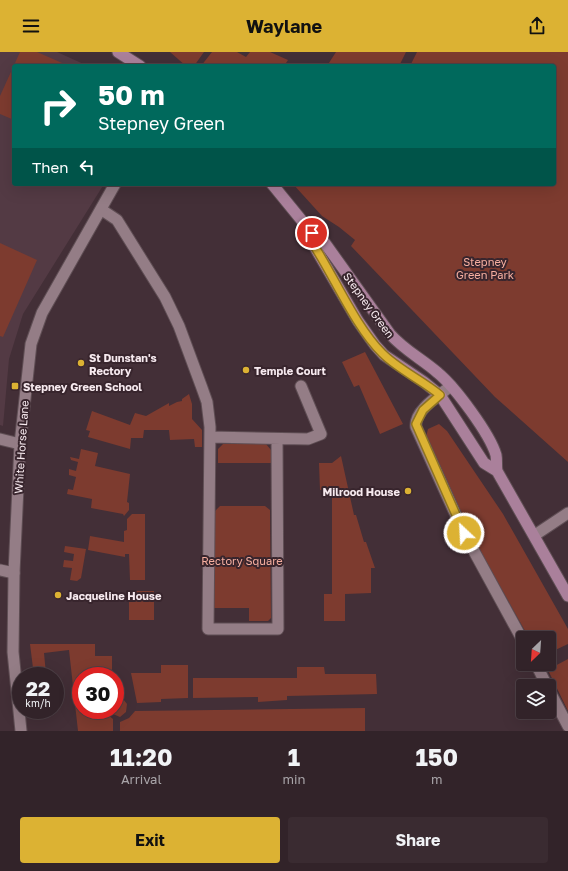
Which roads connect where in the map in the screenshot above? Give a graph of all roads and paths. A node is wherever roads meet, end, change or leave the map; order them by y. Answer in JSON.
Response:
{"nodes":[{"id":1,"x":118,"y":52,"type":"edge"},
{"id":2,"x":137,"y":64,"type":"edge"},
{"id":3,"x":115,"y":186,"type":"edge"},
{"id":4,"x":274,"y":186,"type":"edge"},
{"id":5,"x":102,"y":210,"type":"junction"},
{"id":6,"x":312,"y":233,"type":"junction"},
{"id":7,"x":300,"y":386,"type":"dead end"},
{"id":8,"x":451,"y":386,"type":"junction"},
{"id":9,"x":440,"y":395,"type":"junction"},
{"id":10,"x":210,"y":437,"type":"junction"},
{"id":11,"x":0,"y":439,"type":"edge"},
{"id":12,"x":277,"y":439,"type":"junction"},
{"id":13,"x":20,"y":444,"type":"junction"},
{"id":14,"x":497,"y":471,"type":"junction"},
{"id":15,"x":568,"y":513,"type":"edge"},
{"id":16,"x":535,"y":535,"type":"junction"},
{"id":17,"x":0,"y":570,"type":"edge"},
{"id":18,"x":14,"y":573,"type":"junction"},
{"id":19,"x":568,"y":596,"type":"edge"},
{"id":20,"x":518,"y":631,"type":"edge"},
{"id":21,"x":556,"y":703,"type":"edge"},
{"id":22,"x":568,"y":726,"type":"edge"},
{"id":23,"x":21,"y":731,"type":"edge"}],
"edges":[{"from":1,"to":2,"type":"main road"},
{"from":3,"to":5,"type":"street","name":"White Horse Lane"},
{"from":4,"to":6,"type":"main road","name":"Stepney Green"},
{"from":5,"to":10,"type":"street"},
{"from":5,"to":13,"type":"street","name":"White Horse Lane"},
{"from":6,"to":8,"type":"main road","name":"Stepney Green"},
{"from":6,"to":9,"type":"main road","name":"Stepney Green"},
{"from":7,"to":12,"type":"street"},
{"from":8,"to":9,"type":"street"},
{"from":8,"to":14,"type":"main road","name":"Stepney Green"},
{"from":9,"to":14,"type":"main road","name":"Stepney Green"},
{"from":9,"to":20,"type":"street"},
{"from":10,"to":12,"type":"street"},
{"from":10,"to":12,"type":"street"},
{"from":11,"to":13,"type":"street"},
{"from":13,"to":18,"type":"street","name":"White Horse Lane"},
{"from":14,"to":16,"type":"main road","name":"Stepney Green"},
{"from":15,"to":16,"type":"street"},
{"from":16,"to":19,"type":"main road","name":"Stepney Green"},
{"from":17,"to":18,"type":"street"},
{"from":18,"to":23,"type":"street","name":"White Horse Lane"},
{"from":21,"to":22,"type":"street"}]}
